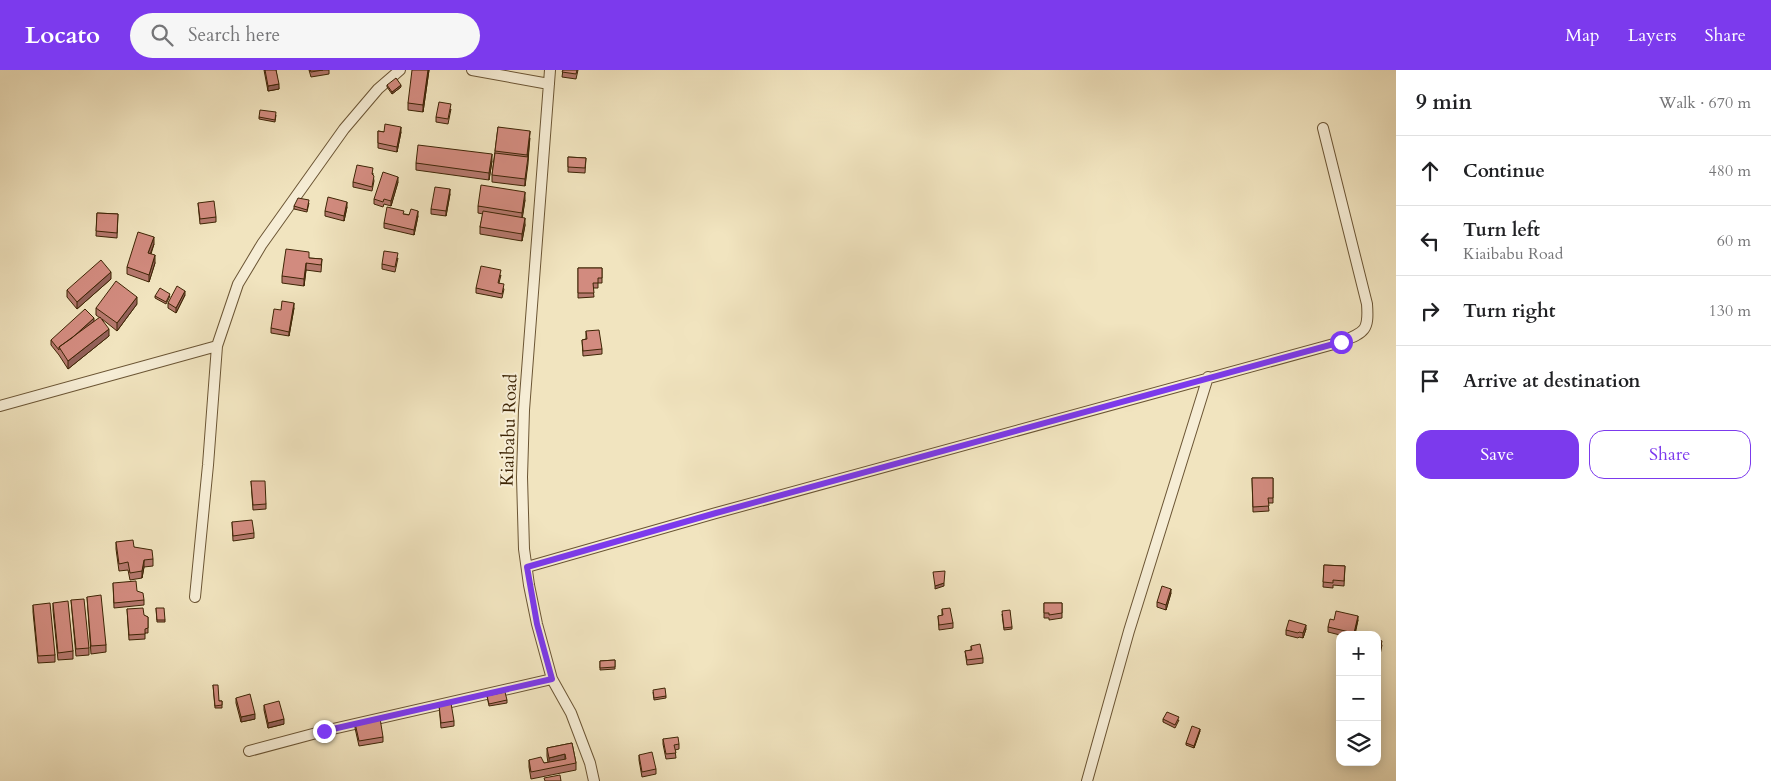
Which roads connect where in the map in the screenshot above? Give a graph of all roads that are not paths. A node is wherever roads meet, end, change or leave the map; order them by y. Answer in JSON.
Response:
{"nodes":[{"id":1,"x":400,"y":70,"type":"edge"},
{"id":2,"x":472,"y":70,"type":"edge"},
{"id":3,"x":550,"y":70,"type":"edge"},
{"id":4,"x":549,"y":84,"type":"junction"},
{"id":5,"x":1323,"y":128,"type":"dead end"},
{"id":6,"x":217,"y":346,"type":"junction"},
{"id":7,"x":1208,"y":377,"type":"junction"},
{"id":8,"x":0,"y":406,"type":"edge"},
{"id":9,"x":527,"y":567,"type":"junction"},
{"id":10,"x":195,"y":598,"type":"dead end"},
{"id":11,"x":552,"y":679,"type":"junction"},
{"id":12,"x":249,"y":751,"type":"dead end"},
{"id":13,"x":594,"y":781,"type":"edge"},
{"id":14,"x":1087,"y":781,"type":"edge"}],
"edges":[{"from":1,"to":6,"type":"street"},
{"from":2,"to":4,"type":"street"},
{"from":3,"to":4,"type":"street","name":"Kiaibabu Road"},
{"from":4,"to":9,"type":"street","name":"Kiaibabu Road"},
{"from":5,"to":7,"type":"street"},
{"from":6,"to":8,"type":"street"},
{"from":6,"to":10,"type":"street"},
{"from":7,"to":9,"type":"street"},
{"from":7,"to":14,"type":"street"},
{"from":9,"to":11,"type":"street","name":"Kiaibabu Road"},
{"from":11,"to":12,"type":"street"},
{"from":11,"to":13,"type":"street","name":"Kiaibabu Road"}]}
